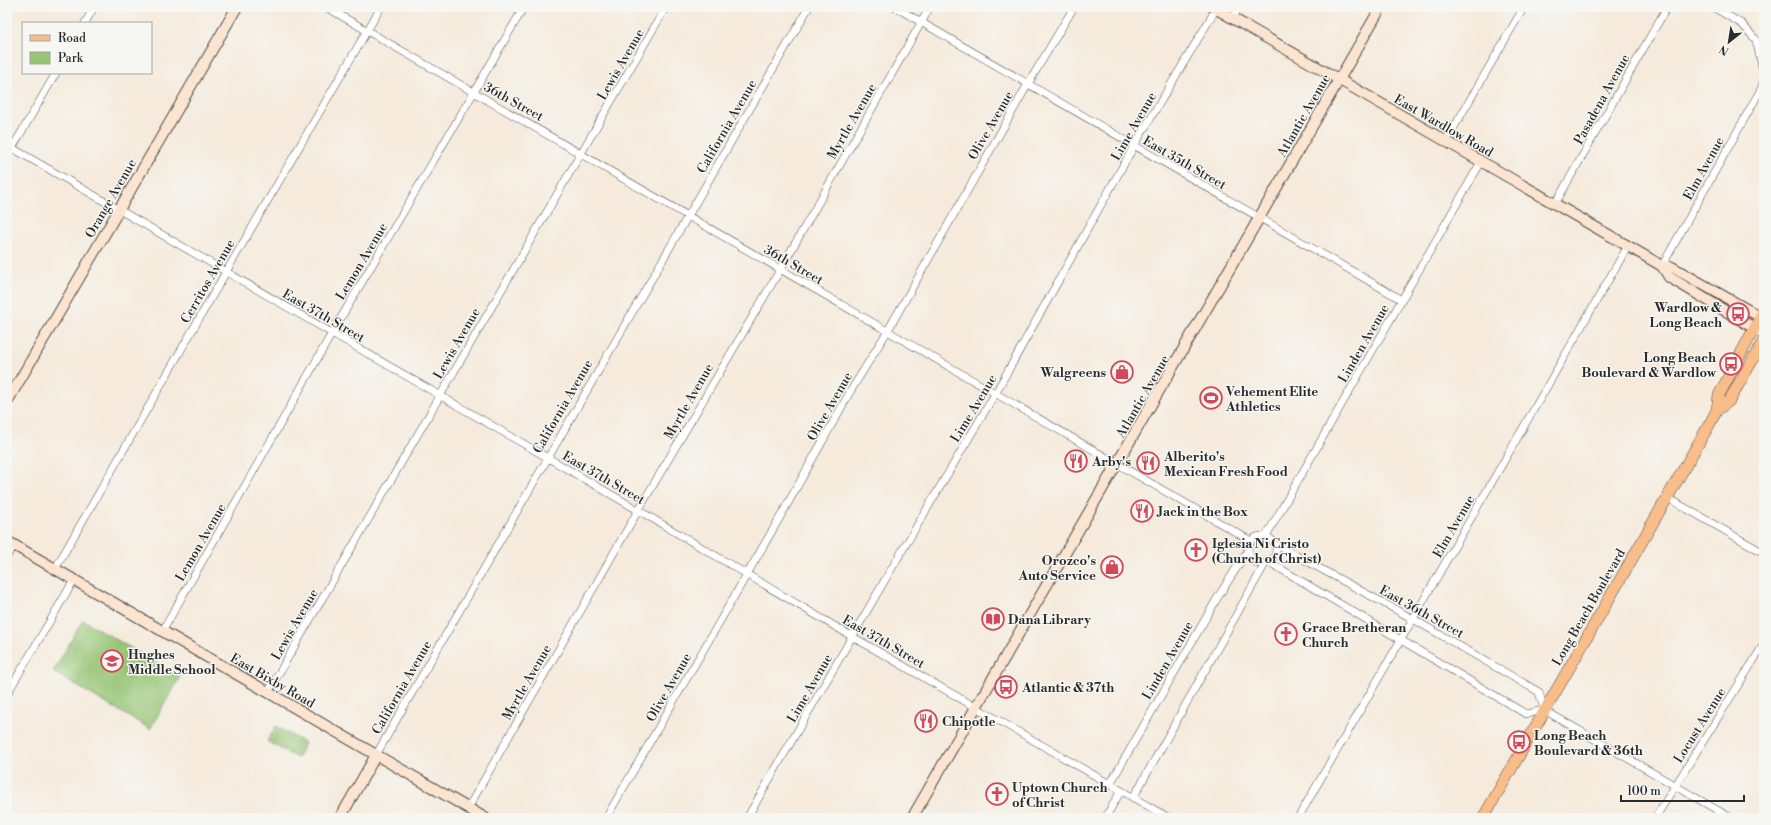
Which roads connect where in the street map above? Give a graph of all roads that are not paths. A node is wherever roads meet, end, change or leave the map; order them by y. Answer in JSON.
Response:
{"nodes":[{"id":1,"x":94,"y":7,"type":"edge"},
{"id":2,"x":237,"y":7,"type":"edge"},
{"id":3,"x":326,"y":7,"type":"edge"},
{"id":4,"x":381,"y":7,"type":"edge"},
{"id":5,"x":524,"y":7,"type":"edge"},
{"id":6,"x":666,"y":7,"type":"edge"},
{"id":7,"x":808,"y":7,"type":"edge"},
{"id":8,"x":895,"y":7,"type":"edge"},
{"id":9,"x":930,"y":7,"type":"edge"},
{"id":10,"x":1074,"y":7,"type":"edge"},
{"id":11,"x":1239,"y":7,"type":"edge"},
{"id":12,"x":1381,"y":7,"type":"edge"},
{"id":13,"x":1524,"y":7,"type":"edge"},
{"id":14,"x":1667,"y":7,"type":"edge"},
{"id":15,"x":1713,"y":7,"type":"edge"},
{"id":16,"x":1215,"y":8,"type":"edge"},
{"id":17,"x":1233,"y":18,"type":"junction"},
{"id":18,"x":86,"y":22,"type":"edge"},
{"id":19,"x":921,"y":22,"type":"junction"},
{"id":20,"x":367,"y":31,"type":"junction"},
{"id":21,"x":55,"y":74,"type":"edge"},
{"id":22,"x":1339,"y":79,"type":"junction"},
{"id":23,"x":1764,"y":80,"type":"edge"},
{"id":24,"x":1028,"y":84,"type":"junction"},
{"id":25,"x":475,"y":92,"type":"junction"},
{"id":26,"x":1446,"y":141,"type":"junction"},
{"id":27,"x":1134,"y":146,"type":"junction"},
{"id":28,"x":9,"y":147,"type":"edge"},
{"id":29,"x":582,"y":154,"type":"junction"},
{"id":30,"x":7,"y":157,"type":"edge"},
{"id":31,"x":1481,"y":162,"type":"junction"},
{"id":32,"x":1556,"y":204,"type":"junction"},
{"id":33,"x":118,"y":210,"type":"junction"},
{"id":34,"x":689,"y":216,"type":"junction"},
{"id":35,"x":1260,"y":218,"type":"junction"},
{"id":36,"x":1628,"y":246,"type":"junction"},
{"id":37,"x":1662,"y":266,"type":"junction"},
{"id":38,"x":780,"y":270,"type":"junction"},
{"id":39,"x":226,"y":272,"type":"junction"},
{"id":40,"x":1402,"y":300,"type":"junction"},
{"id":41,"x":1763,"y":316,"type":"edge"},
{"id":42,"x":1754,"y":328,"type":"junction"},
{"id":43,"x":887,"y":332,"type":"junction"},
{"id":44,"x":332,"y":333,"type":"junction"},
{"id":45,"x":1764,"y":334,"type":"edge"},
{"id":46,"x":1764,"y":340,"type":"edge"},
{"id":47,"x":995,"y":394,"type":"junction"},
{"id":48,"x":439,"y":396,"type":"junction"},
{"id":49,"x":7,"y":402,"type":"edge"},
{"id":50,"x":1717,"y":410,"type":"junction"},
{"id":51,"x":547,"y":458,"type":"junction"},
{"id":52,"x":1117,"y":464,"type":"junction"},
{"id":53,"x":1668,"y":498,"type":"junction"},
{"id":54,"x":638,"y":510,"type":"junction"},
{"id":55,"x":1266,"y":536,"type":"junction"},
{"id":56,"x":1251,"y":541,"type":"junction"},
{"id":57,"x":10,"y":543,"type":"edge"},
{"id":58,"x":1275,"y":544,"type":"junction"},
{"id":59,"x":1248,"y":550,"type":"junction"},
{"id":60,"x":1764,"y":553,"type":"edge"},
{"id":61,"x":7,"y":556,"type":"edge"},
{"id":62,"x":1267,"y":563,"type":"junction"},
{"id":63,"x":55,"y":569,"type":"junction"},
{"id":64,"x":746,"y":574,"type":"junction"},
{"id":65,"x":74,"y":580,"type":"junction"},
{"id":66,"x":1414,"y":619,"type":"junction"},
{"id":67,"x":162,"y":632,"type":"junction"},
{"id":68,"x":853,"y":637,"type":"junction"},
{"id":69,"x":1400,"y":641,"type":"junction"},
{"id":70,"x":1764,"y":644,"type":"edge"},
{"id":71,"x":268,"y":692,"type":"junction"},
{"id":72,"x":7,"y":694,"type":"edge"},
{"id":73,"x":977,"y":708,"type":"junction"},
{"id":74,"x":1544,"y":710,"type":"junction"},
{"id":75,"x":376,"y":755,"type":"junction"},
{"id":76,"x":1110,"y":784,"type":"junction"},
{"id":77,"x":1675,"y":786,"type":"junction"},
{"id":78,"x":1121,"y":791,"type":"junction"},
{"id":79,"x":1133,"y":798,"type":"junction"},
{"id":80,"x":468,"y":808,"type":"junction"},
{"id":81,"x":340,"y":818,"type":"edge"},
{"id":82,"x":485,"y":818,"type":"edge"},
{"id":83,"x":606,"y":818,"type":"edge"},
{"id":84,"x":747,"y":818,"type":"edge"},
{"id":85,"x":912,"y":818,"type":"edge"},
{"id":86,"x":1105,"y":818,"type":"edge"},
{"id":87,"x":1169,"y":818,"type":"edge"},
{"id":88,"x":1298,"y":818,"type":"edge"},
{"id":89,"x":1483,"y":818,"type":"edge"},
{"id":90,"x":1655,"y":818,"type":"edge"},
{"id":91,"x":1731,"y":818,"type":"edge"}],
"edges":[{"from":1,"to":18,"type":"street"},
{"from":2,"to":33,"type":"main road","name":"Orange Avenue"},
{"from":3,"to":20,"type":"street","name":"36th Street"},
{"from":4,"to":20,"type":"street","name":"Cerritos Avenue"},
{"from":5,"to":25,"type":"street","name":"Lemon Avenue"},
{"from":6,"to":29,"type":"street","name":"Lewis Avenue"},
{"from":7,"to":34,"type":"street","name":"California Avenue"},
{"from":8,"to":19,"type":"street","name":"East 35th Street"},
{"from":9,"to":19,"type":"street","name":"Myrtle Avenue"},
{"from":10,"to":24,"type":"street","name":"Olive Avenue"},
{"from":11,"to":17,"type":"street"},
{"from":12,"to":22,"type":"main road","name":"Atlantic Avenue"},
{"from":13,"to":26,"type":"street"},
{"from":14,"to":32,"type":"street","name":"Pasadena Avenue"},
{"from":15,"to":23,"type":"street"},
{"from":16,"to":17,"type":"main road","name":"East Wardlow Road"},
{"from":16,"to":27,"type":"street","name":"Lime Avenue"},
{"from":17,"to":22,"type":"main road","name":"East Wardlow Road"},
{"from":19,"to":24,"type":"street","name":"East 35th Street"},
{"from":19,"to":38,"type":"street","name":"Myrtle Avenue"},
{"from":20,"to":25,"type":"street","name":"36th Street"},
{"from":20,"to":39,"type":"street","name":"Cerritos Avenue"},
{"from":21,"to":28,"type":"street"},
{"from":22,"to":26,"type":"main road","name":"East Wardlow Road"},
{"from":22,"to":35,"type":"main road","name":"Atlantic Avenue"},
{"from":23,"to":37,"type":"street","name":"Elm Avenue"},
{"from":24,"to":27,"type":"street","name":"East 35th Street"},
{"from":24,"to":43,"type":"street","name":"Olive Avenue"},
{"from":25,"to":29,"type":"street","name":"36th Street"},
{"from":25,"to":44,"type":"street","name":"Lemon Avenue"},
{"from":26,"to":31,"type":"main road","name":"East Wardlow Road"},
{"from":27,"to":35,"type":"street","name":"East 35th Street"},
{"from":27,"to":47,"type":"street","name":"Lime Avenue"},
{"from":28,"to":30,"type":"street"},
{"from":28,"to":33,"type":"street","name":"East 37th Street"},
{"from":29,"to":34,"type":"street","name":"36th Street"},
{"from":29,"to":48,"type":"street","name":"Lewis Avenue"},
{"from":31,"to":32,"type":"main road","name":"East Wardlow Road"},
{"from":31,"to":40,"type":"street","name":"Linden Avenue"},
{"from":32,"to":36,"type":"main road","name":"East Wardlow Road"},
{"from":33,"to":39,"type":"street","name":"East 37th Street"},
{"from":33,"to":49,"type":"main road","name":"Orange Avenue"},
{"from":34,"to":38,"type":"street","name":"36th Street"},
{"from":34,"to":51,"type":"street","name":"California Avenue"},
{"from":35,"to":40,"type":"street","name":"East 35th Street"},
{"from":35,"to":52,"type":"main road","name":"Atlantic Avenue"},
{"from":36,"to":37,"type":"main road","name":"East Wardlow Road"},
{"from":36,"to":66,"type":"street","name":"Elm Avenue"},
{"from":37,"to":41,"type":"main road","name":"East Wardlow Road"},
{"from":37,"to":42,"type":"main road","name":"East Wardlow Road"},
{"from":38,"to":43,"type":"street","name":"36th Street"},
{"from":38,"to":54,"type":"street","name":"Myrtle Avenue"},
{"from":39,"to":44,"type":"street","name":"East 37th Street"},
{"from":39,"to":63,"type":"street","name":"Cerritos Avenue"},
{"from":40,"to":55,"type":"street","name":"Linden Avenue"},
{"from":41,"to":42,"type":"main road","name":"Long Beach Boulevard"},
{"from":42,"to":45,"type":"main road","name":"East Wardlow Road"},
{"from":42,"to":50,"type":"main road","name":"Long Beach Boulevard"},
{"from":43,"to":47,"type":"street","name":"36th Street"},
{"from":43,"to":64,"type":"street","name":"Olive Avenue"},
{"from":44,"to":48,"type":"street","name":"East 37th Street"},
{"from":44,"to":67,"type":"street","name":"Lemon Avenue"},
{"from":46,"to":50,"type":"main road","name":"Long Beach Boulevard"},
{"from":47,"to":52,"type":"street","name":"36th Street"},
{"from":47,"to":68,"type":"street","name":"Lime Avenue"},
{"from":48,"to":51,"type":"street","name":"East 37th Street"},
{"from":48,"to":71,"type":"street","name":"Lewis Avenue"},
{"from":50,"to":53,"type":"main road","name":"Long Beach Boulevard"},
{"from":51,"to":54,"type":"street","name":"East 37th Street"},
{"from":51,"to":75,"type":"street","name":"California Avenue"},
{"from":52,"to":56,"type":"street","name":"36th Street"},
{"from":52,"to":73,"type":"main road","name":"Atlantic Avenue"},
{"from":53,"to":60,"type":"street"},
{"from":53,"to":74,"type":"main road","name":"Long Beach Boulevard"},
{"from":54,"to":64,"type":"street","name":"East 37th Street"},
{"from":54,"to":80,"type":"street","name":"Myrtle Avenue"},
{"from":55,"to":56,"type":"street"},
{"from":55,"to":58,"type":"street"},
{"from":56,"to":59,"type":"street"},
{"from":57,"to":61,"type":"street"},
{"from":57,"to":63,"type":"main road","name":"East Bixby Road"},
{"from":58,"to":62,"type":"street"},
{"from":58,"to":66,"type":"street","name":"East 36th Street"},
{"from":59,"to":62,"type":"street"},
{"from":59,"to":76,"type":"street","name":"Linden Avenue"},
{"from":62,"to":69,"type":"street"},
{"from":62,"to":79,"type":"street"},
{"from":63,"to":65,"type":"main road","name":"East Bixby Road"},
{"from":64,"to":68,"type":"street","name":"East 37th Street"},
{"from":64,"to":83,"type":"street","name":"Olive Avenue"},
{"from":65,"to":67,"type":"main road","name":"East Bixby Road"},
{"from":65,"to":72,"type":"street"},
{"from":66,"to":69,"type":"street","name":"Elm Avenue"},
{"from":66,"to":74,"type":"street","name":"East 36th Street"},
{"from":67,"to":71,"type":"main road","name":"East Bixby Road"},
{"from":68,"to":73,"type":"street","name":"East 37th Street"},
{"from":68,"to":84,"type":"street","name":"Lime Avenue"},
{"from":69,"to":74,"type":"street"},
{"from":69,"to":88,"type":"street","name":"Elm Avenue"},
{"from":70,"to":77,"type":"street","name":"Locust Avenue"},
{"from":71,"to":75,"type":"main road","name":"East Bixby Road"},
{"from":73,"to":76,"type":"street","name":"East 37th Street"},
{"from":73,"to":85,"type":"main road","name":"Atlantic Avenue"},
{"from":74,"to":77,"type":"street"},
{"from":74,"to":89,"type":"main road","name":"Long Beach Boulevard"},
{"from":75,"to":80,"type":"main road","name":"East Bixby Road"},
{"from":75,"to":81,"type":"main road","name":"California Avenue"},
{"from":76,"to":78,"type":"street","name":"East 37th Street"},
{"from":77,"to":90,"type":"street","name":"Locust Avenue"},
{"from":77,"to":91,"type":"street"},
{"from":78,"to":79,"type":"street","name":"East 37th Street"},
{"from":78,"to":86,"type":"street"},
{"from":79,"to":87,"type":"street","name":"East 37th Street"},
{"from":80,"to":82,"type":"main road","name":"East Bixby Road"}]}
